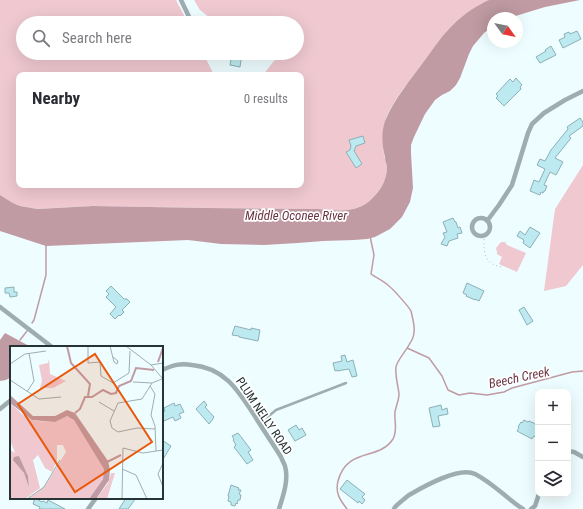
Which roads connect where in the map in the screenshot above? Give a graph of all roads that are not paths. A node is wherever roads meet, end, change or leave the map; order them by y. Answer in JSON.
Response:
{"nodes":[{"id":1,"x":181,"y":0,"type":"edge"},
{"id":2,"x":189,"y":16,"type":"edge"},
{"id":3,"x":583,"y":91,"type":"edge"},
{"id":4,"x":487,"y":221,"type":"dead end"},
{"id":5,"x":0,"y":307,"type":"edge"},
{"id":6,"x":51,"y":346,"type":"edge"},
{"id":7,"x":163,"y":370,"type":"edge"},
{"id":8,"x":346,"y":384,"type":"dead end"},
{"id":9,"x":10,"y":401,"type":"edge"},
{"id":10,"x":0,"y":409,"type":"edge"},
{"id":11,"x":262,"y":427,"type":"junction"},
{"id":12,"x":571,"y":452,"type":"edge"},
{"id":13,"x":583,"y":457,"type":"edge"},
{"id":14,"x":538,"y":497,"type":"edge"},
{"id":15,"x":95,"y":499,"type":"edge"},
{"id":16,"x":88,"y":509,"type":"edge"},
{"id":17,"x":279,"y":509,"type":"edge"},
{"id":18,"x":394,"y":509,"type":"edge"},
{"id":19,"x":523,"y":509,"type":"edge"},
{"id":20,"x":531,"y":509,"type":"edge"}],
"edges":[{"from":1,"to":2,"type":"street"},
{"from":3,"to":4,"type":"street"},
{"from":5,"to":6,"type":"street"},
{"from":7,"to":11,"type":"street","name":"PLUM NELLY ROAD"},
{"from":8,"to":11,"type":"lane"},
{"from":9,"to":10,"type":"street"},
{"from":11,"to":17,"type":"street","name":"PLUM NELLY ROAD"},
{"from":12,"to":13,"type":"street"},
{"from":14,"to":20,"type":"street"},
{"from":15,"to":16,"type":"street"},
{"from":18,"to":19,"type":"street"}]}
